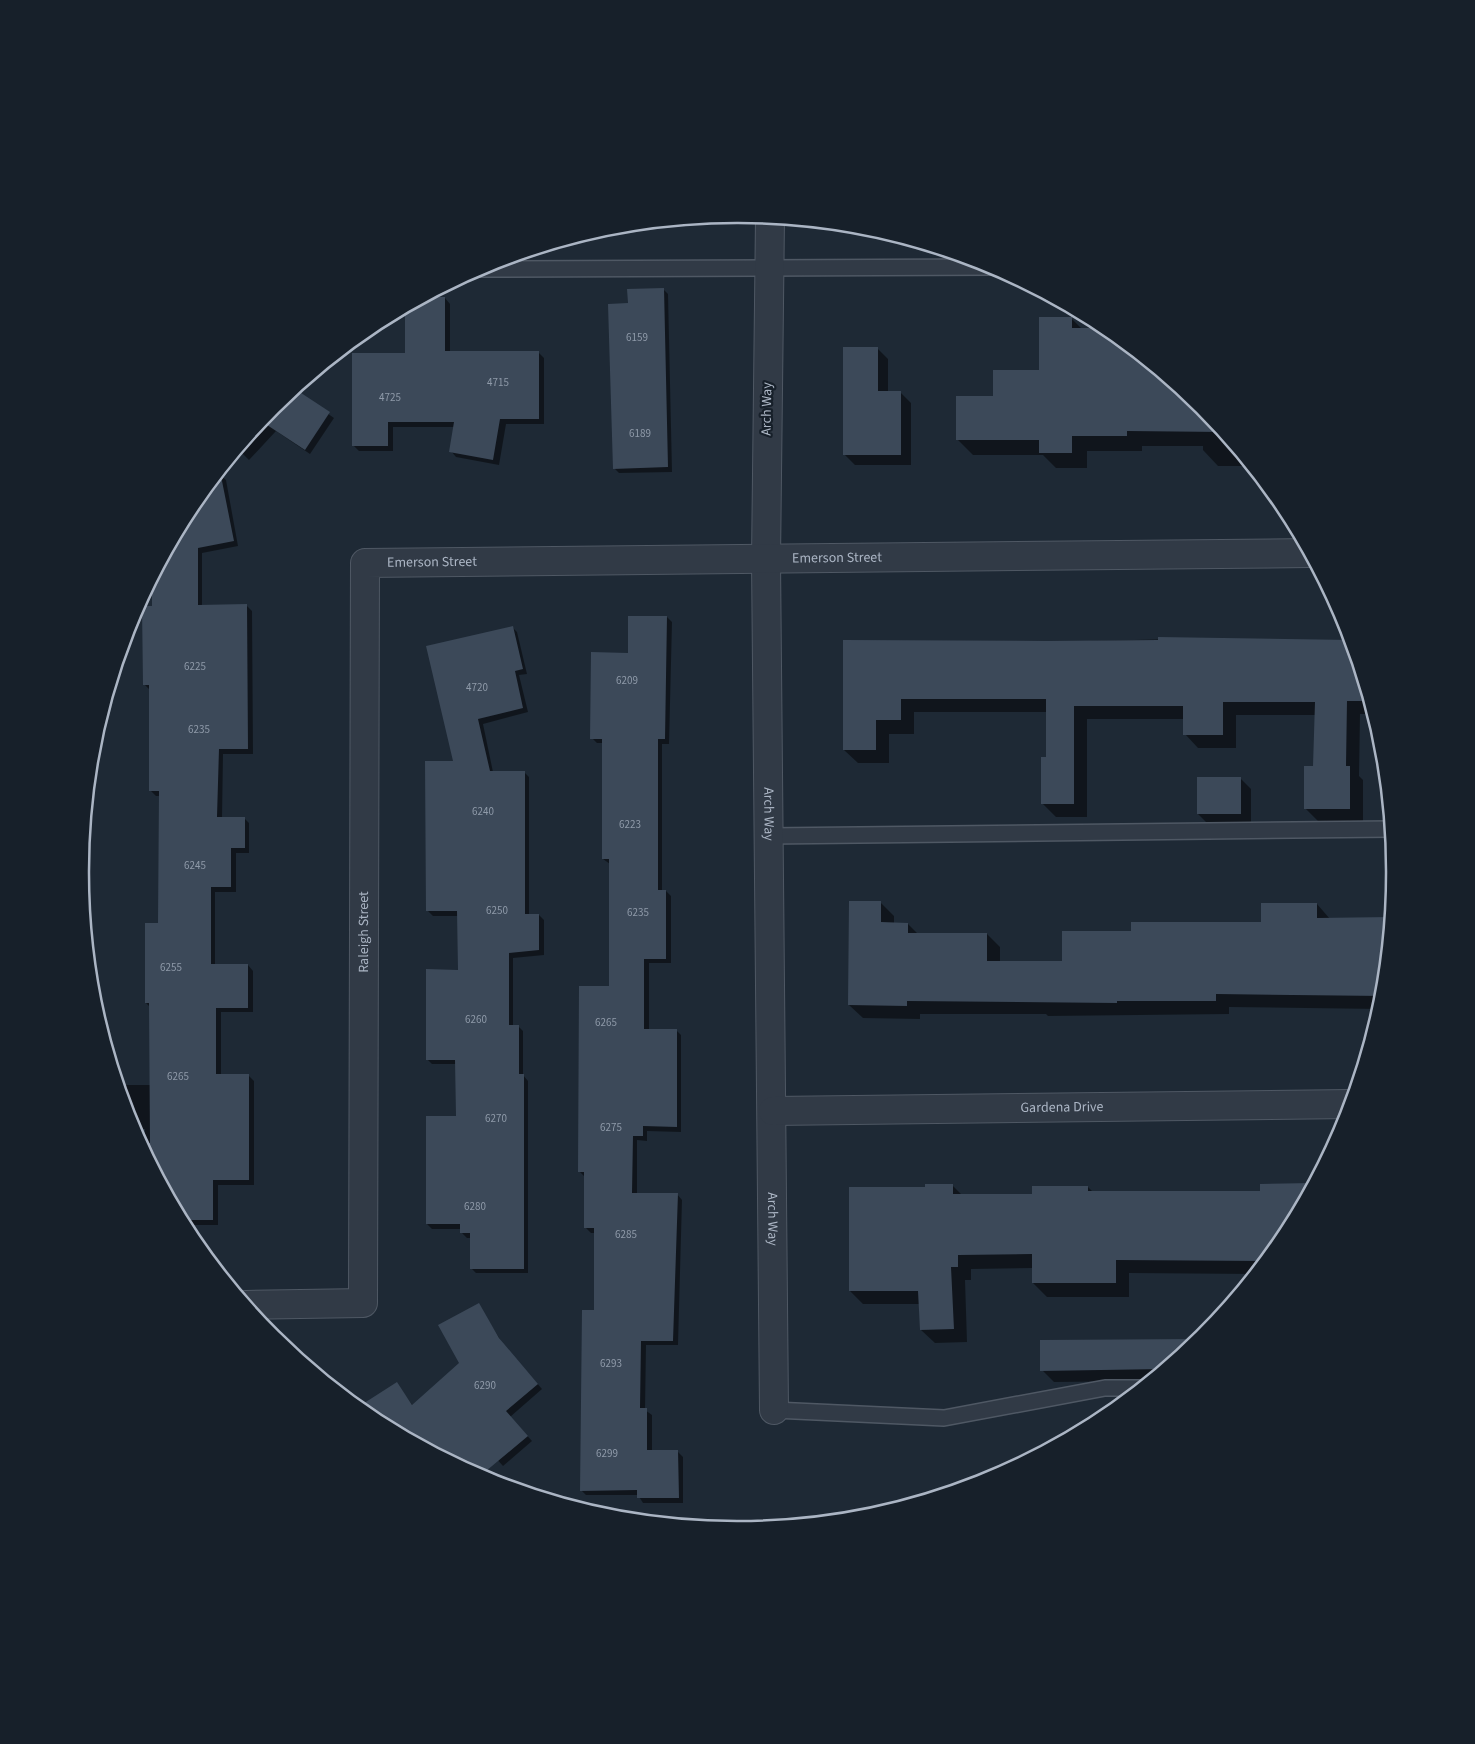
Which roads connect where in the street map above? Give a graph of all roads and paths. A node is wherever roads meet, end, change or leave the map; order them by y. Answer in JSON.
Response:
{"nodes":[{"id":1,"x":770,"y":225,"type":"edge"},
{"id":2,"x":971,"y":267,"type":"edge"},
{"id":3,"x":500,"y":269,"type":"edge"},
{"id":4,"x":769,"y":269,"type":"junction"},
{"id":5,"x":1302,"y":553,"type":"edge"},
{"id":6,"x":766,"y":560,"type":"junction"},
{"id":7,"x":365,"y":564,"type":"joint"},
{"id":8,"x":1385,"y":829,"type":"edge"},
{"id":9,"x":769,"y":836,"type":"junction"},
{"id":10,"x":1343,"y":1104,"type":"edge"},
{"id":11,"x":773,"y":1111,"type":"junction"},
{"id":12,"x":255,"y":1305,"type":"edge"},
{"id":13,"x":1131,"y":1388,"type":"edge"},
{"id":14,"x":774,"y":1410,"type":"joint"}],
"edges":[{"from":1,"to":4,"type":"street","name":"Arch Way"},
{"from":2,"to":4,"type":"lane"},
{"from":3,"to":4,"type":"lane"},
{"from":4,"to":6,"type":"street","name":"Arch Way"},
{"from":5,"to":6,"type":"street","name":"Emerson Street"},
{"from":6,"to":7,"type":"street","name":"Emerson Street"},
{"from":6,"to":9,"type":"street","name":"Arch Way"},
{"from":7,"to":12,"type":"street","name":"Raleigh Street"},
{"from":8,"to":9,"type":"lane"},
{"from":9,"to":11,"type":"street","name":"Arch Way"},
{"from":10,"to":11,"type":"street","name":"Gardena Drive"},
{"from":11,"to":14,"type":"street","name":"Arch Way"},
{"from":13,"to":14,"type":"lane"}]}
